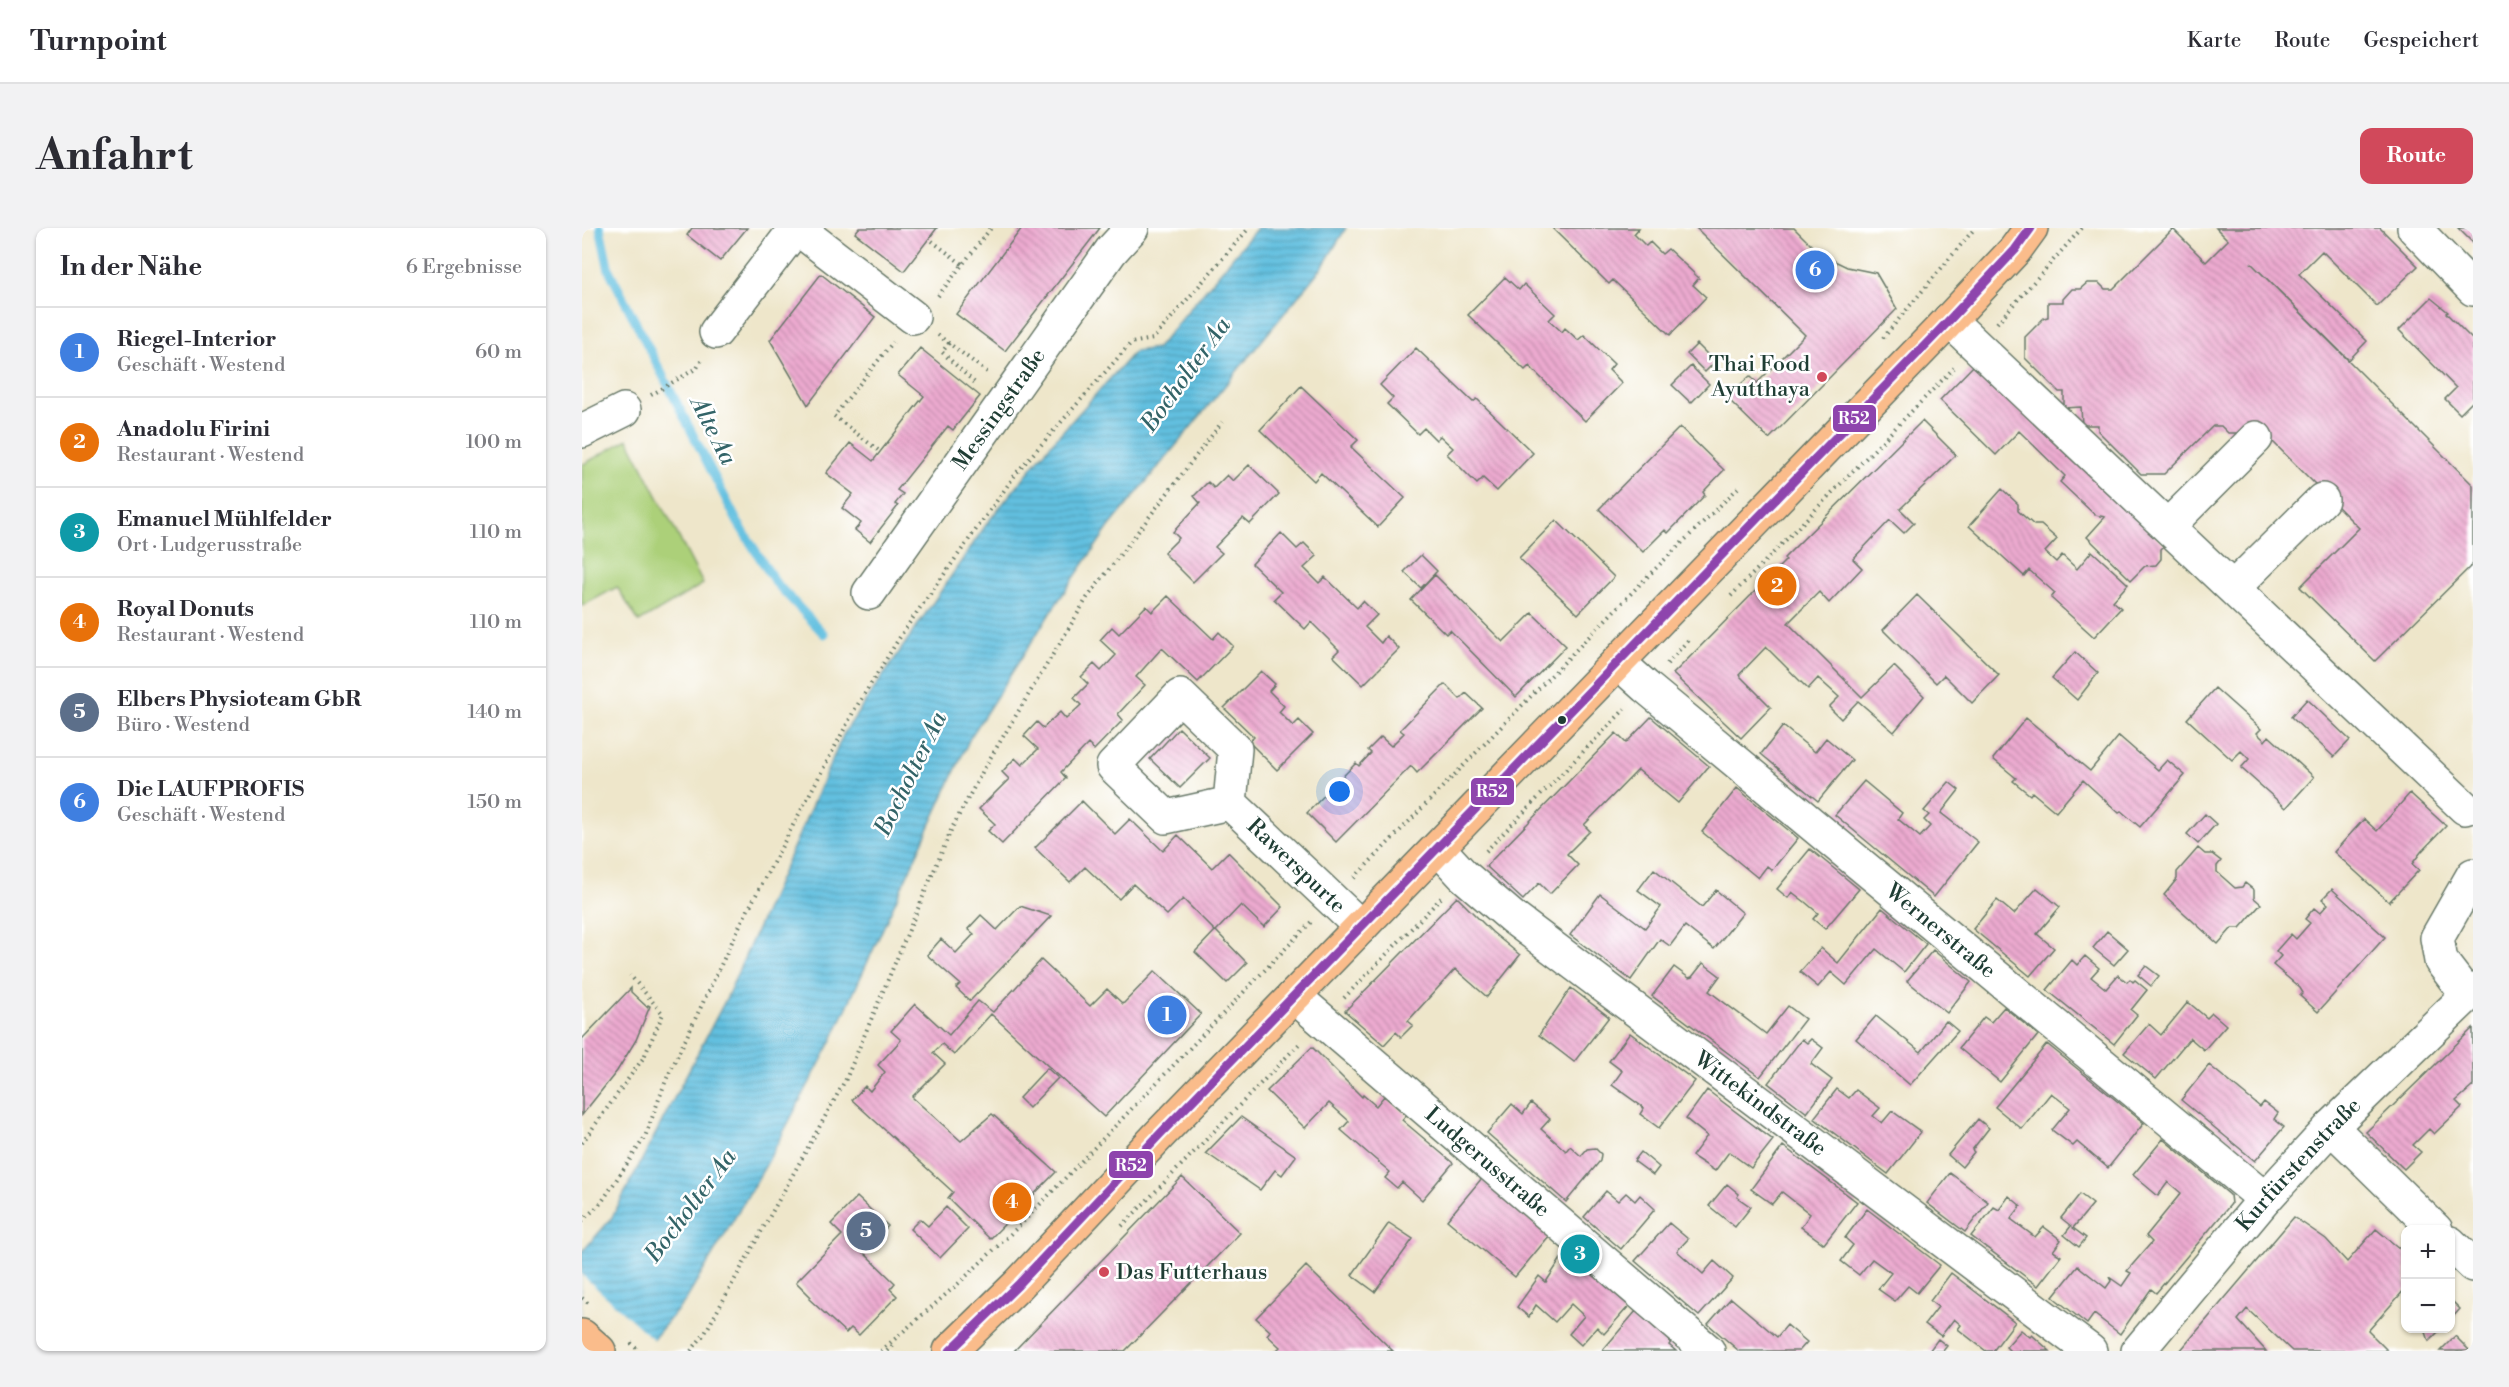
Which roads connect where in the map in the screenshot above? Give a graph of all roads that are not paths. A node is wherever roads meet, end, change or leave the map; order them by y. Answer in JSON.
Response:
{"nodes":[{"id":1,"x":796,"y":228,"type":"edge"},
{"id":2,"x":1132,"y":228,"type":"edge"},
{"id":3,"x":2031,"y":228,"type":"edge"},
{"id":4,"x":2414,"y":228,"type":"edge"},
{"id":5,"x":2473,"y":290,"type":"edge"},
{"id":6,"x":913,"y":317,"type":"road end"},
{"id":7,"x":1949,"y":320,"type":"junction"},
{"id":8,"x":716,"y":332,"type":"dead end"},
{"id":9,"x":637,"y":403,"type":"road end"},
{"id":10,"x":585,"y":421,"type":"edge"},
{"id":11,"x":2256,"y":438,"type":"dead end"},
{"id":12,"x":2322,"y":500,"type":"dead end"},
{"id":13,"x":2168,"y":526,"type":"junction"},
{"id":14,"x":2233,"y":588,"type":"junction"},
{"id":15,"x":869,"y":593,"type":"dead end"},
{"id":16,"x":1618,"y":662,"type":"junction"},
{"id":17,"x":1230,"y":803,"type":"dead end"},
{"id":18,"x":2465,"y":808,"type":"dead end"},
{"id":19,"x":1438,"y":848,"type":"junction"},
{"id":20,"x":2473,"y":875,"type":"edge"},
{"id":21,"x":1361,"y":927,"type":"junction"},
{"id":22,"x":2470,"y":992,"type":"edge"},
{"id":23,"x":1294,"y":996,"type":"junction"},
{"id":24,"x":2331,"y":1127,"type":"junction"},
{"id":25,"x":2265,"y":1198,"type":"junction"},
{"id":26,"x":2431,"y":1225,"type":"edge"},
{"id":27,"x":2455,"y":1247,"type":"edge"},
{"id":28,"x":2473,"y":1265,"type":"edge"},
{"id":29,"x":582,"y":1336,"type":"edge"},
{"id":30,"x":599,"y":1351,"type":"edge"},
{"id":31,"x":950,"y":1351,"type":"edge"},
{"id":32,"x":1708,"y":1351,"type":"edge"},
{"id":33,"x":2090,"y":1351,"type":"edge"},
{"id":34,"x":2138,"y":1351,"type":"edge"}],
"edges":[{"from":1,"to":6,"type":"street"},
{"from":1,"to":8,"type":"street"},
{"from":2,"to":15,"type":"street","name":"Messingstraße"},
{"from":3,"to":7,"type":"main road"},
{"from":4,"to":5,"type":"street"},
{"from":7,"to":13,"type":"street"},
{"from":7,"to":16,"type":"main road"},
{"from":9,"to":10,"type":"street"},
{"from":11,"to":13,"type":"street"},
{"from":12,"to":14,"type":"street"},
{"from":13,"to":14,"type":"street"},
{"from":14,"to":18,"type":"street"},
{"from":16,"to":19,"type":"main road"},
{"from":16,"to":25,"type":"street","name":"Wernerstraße"},
{"from":17,"to":21,"type":"street","name":"Rawerspurte"},
{"from":19,"to":21,"type":"main road"},
{"from":19,"to":33,"type":"street","name":"Wittekindstraße"},
{"from":20,"to":22,"type":"street"},
{"from":21,"to":23,"type":"main road"},
{"from":22,"to":24,"type":"street","name":"Kurfürstenstraße"},
{"from":23,"to":31,"type":"main road"},
{"from":23,"to":32,"type":"street","name":"Ludgerusstraße"},
{"from":24,"to":25,"type":"street","name":"Kurfürstenstraße"},
{"from":24,"to":26,"type":"street"},
{"from":25,"to":34,"type":"street","name":"Kurfürstenstraße"},
{"from":27,"to":28,"type":"street"},
{"from":29,"to":30,"type":"main road"}]}
